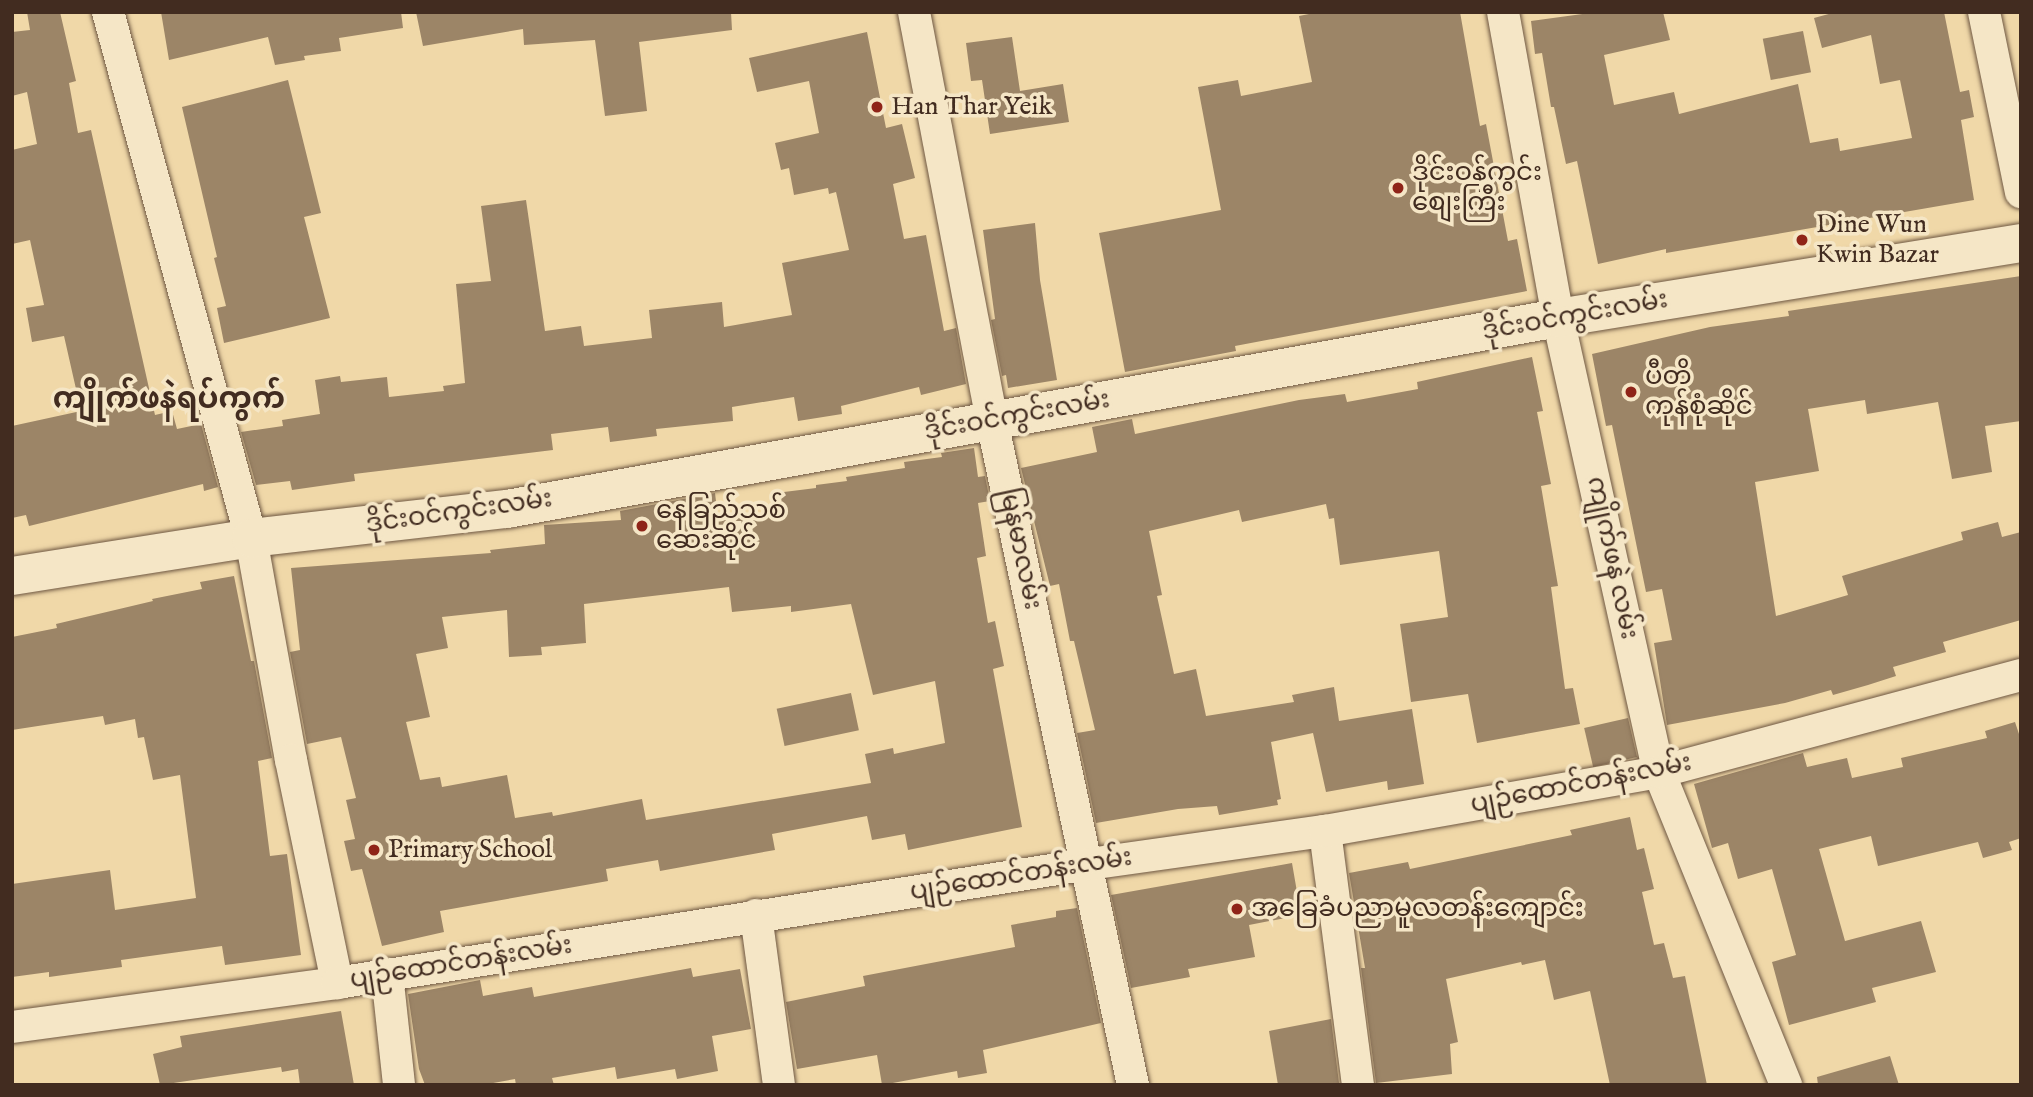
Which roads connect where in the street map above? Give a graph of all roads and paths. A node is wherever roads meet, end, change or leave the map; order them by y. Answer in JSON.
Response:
{"nodes":[{"id":1,"x":108,"y":12,"type":"edge"},
{"id":2,"x":914,"y":12,"type":"edge"},
{"id":3,"x":1503,"y":12,"type":"edge"},
{"id":4,"x":1984,"y":12,"type":"edge"},
{"id":5,"x":2021,"y":192,"type":"edge"},
{"id":6,"x":2021,"y":243,"type":"edge"},
{"id":7,"x":1559,"y":318,"type":"junction"},
{"id":8,"x":992,"y":421,"type":"junction"},
{"id":9,"x":251,"y":538,"type":"junction"},
{"id":10,"x":12,"y":576,"type":"edge"},
{"id":11,"x":2021,"y":675,"type":"edge"},
{"id":12,"x":1659,"y":772,"type":"junction"},
{"id":13,"x":1325,"y":831,"type":"junction"},
{"id":14,"x":1088,"y":864,"type":"junction"},
{"id":15,"x":756,"y":915,"type":"junction"},
{"id":16,"x":387,"y":974,"type":"junction"},
{"id":17,"x":337,"y":983,"type":"junction"},
{"id":18,"x":12,"y":1027,"type":"edge"},
{"id":19,"x":399,"y":1085,"type":"edge"},
{"id":20,"x":779,"y":1085,"type":"edge"},
{"id":21,"x":1133,"y":1085,"type":"edge"},
{"id":22,"x":1358,"y":1085,"type":"edge"},
{"id":23,"x":1786,"y":1085,"type":"edge"}],
"edges":[{"from":1,"to":9,"type":"street"},
{"from":2,"to":8,"type":"street","name":"မြန်မာလမ်း"},
{"from":3,"to":7,"type":"street","name":"ကျိုက်ဖနဲ လမ်း"},
{"from":4,"to":5,"type":"street"},
{"from":6,"to":7,"type":"street","name":"ဒိုင်းဝင်ကွင်းလမ်း"},
{"from":7,"to":8,"type":"street","name":"ဒိုင်းဝင်ကွင်းလမ်း"},
{"from":7,"to":12,"type":"street","name":"ကျိုက်ဖနဲ လမ်း"},
{"from":8,"to":9,"type":"street","name":"ဒိုင်းဝင်ကွင်းလမ်း"},
{"from":8,"to":14,"type":"street","name":"မြန်မာလမ်း"},
{"from":9,"to":10,"type":"street","name":"ဒိုင်းဝင်ကွင်းလမ်း"},
{"from":9,"to":17,"type":"street"},
{"from":11,"to":12,"type":"street","name":"ပျဉ်ထောင်တန်းလမ်း"},
{"from":12,"to":13,"type":"street","name":"ပျဉ်ထောင်တန်းလမ်း"},
{"from":12,"to":23,"type":"street","name":"ကျိုက်ဖနဲ လမ်း"},
{"from":13,"to":14,"type":"street","name":"ပျဉ်ထောင်တန်းလမ်း"},
{"from":13,"to":22,"type":"street"},
{"from":14,"to":15,"type":"street","name":"ပျဉ်ထောင်တန်းလမ်း"},
{"from":14,"to":21,"type":"street","name":"မြန်မာလမ်း"},
{"from":15,"to":16,"type":"street","name":"ပျဉ်ထောင်တန်းလမ်း"},
{"from":15,"to":20,"type":"street"},
{"from":16,"to":17,"type":"street","name":"ပျဉ်ထောင်တန်းလမ်း"},
{"from":16,"to":19,"type":"street"},
{"from":17,"to":18,"type":"street","name":"ပျဉ်ထောင်တန်းလမ်း"}]}
